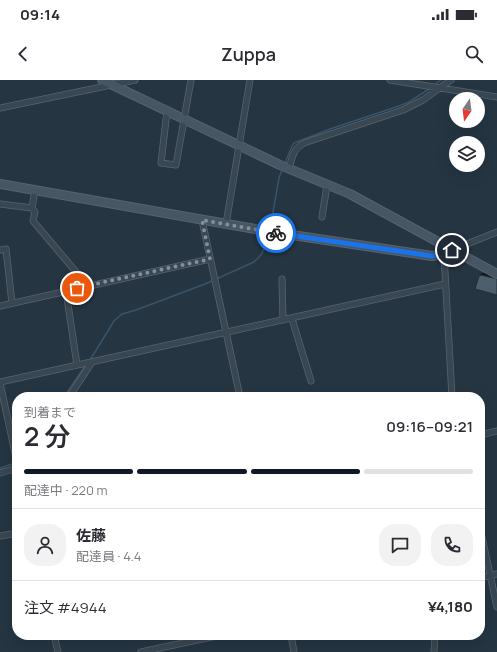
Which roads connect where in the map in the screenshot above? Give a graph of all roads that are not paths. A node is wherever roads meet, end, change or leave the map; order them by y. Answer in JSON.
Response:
{"nodes":[{"id":1,"x":102,"y":80,"type":"edge"},
{"id":2,"x":135,"y":80,"type":"edge"},
{"id":3,"x":191,"y":80,"type":"edge"},
{"id":4,"x":250,"y":80,"type":"edge"},
{"id":5,"x":390,"y":80,"type":"edge"},
{"id":6,"x":451,"y":80,"type":"edge"},
{"id":7,"x":112,"y":82,"type":"edge"},
{"id":8,"x":438,"y":88,"type":"junction"},
{"id":9,"x":497,"y":97,"type":"edge"},
{"id":10,"x":0,"y":108,"type":"edge"},
{"id":11,"x":167,"y":111,"type":"junction"},
{"id":12,"x":184,"y":119,"type":"junction"},
{"id":13,"x":239,"y":146,"type":"junction"},
{"id":14,"x":285,"y":167,"type":"junction"},
{"id":15,"x":0,"y":184,"type":"edge"},
{"id":16,"x":327,"y":185,"type":"junction"},
{"id":17,"x":35,"y":190,"type":"junction"},
{"id":18,"x":0,"y":204,"type":"edge"},
{"id":19,"x":32,"y":208,"type":"junction"},
{"id":20,"x":322,"y":217,"type":"dead end"},
{"id":21,"x":202,"y":220,"type":"junction"},
{"id":22,"x":226,"y":224,"type":"junction"},
{"id":23,"x":497,"y":232,"type":"edge"},
{"id":24,"x":0,"y":250,"type":"edge"},
{"id":25,"x":452,"y":250,"type":"junction"},
{"id":26,"x":444,"y":254,"type":"junction"},
{"id":27,"x":210,"y":259,"type":"junction"},
{"id":28,"x":497,"y":274,"type":"edge"},
{"id":29,"x":282,"y":279,"type":"dead end"},
{"id":30,"x":445,"y":284,"type":"junction"},
{"id":31,"x":88,"y":286,"type":"junction"},
{"id":32,"x":66,"y":291,"type":"junction"},
{"id":33,"x":12,"y":303,"type":"junction"},
{"id":34,"x":0,"y":306,"type":"edge"},
{"id":35,"x":292,"y":319,"type":"junction"},
{"id":36,"x":283,"y":320,"type":"junction"},
{"id":37,"x":227,"y":332,"type":"junction"},
{"id":38,"x":91,"y":362,"type":"junction"},
{"id":39,"x":80,"y":365,"type":"junction"},
{"id":40,"x":310,"y":381,"type":"dead end"},
{"id":41,"x":0,"y":382,"type":"edge"},
{"id":42,"x":72,"y":392,"type":"edge"},
{"id":43,"x":239,"y":392,"type":"edge"},
{"id":44,"x":452,"y":392,"type":"edge"},
{"id":45,"x":497,"y":431,"type":"edge"},
{"id":46,"x":485,"y":434,"type":"edge"},
{"id":47,"x":12,"y":436,"type":"edge"},
{"id":48,"x":12,"y":469,"type":"edge"},
{"id":49,"x":0,"y":473,"type":"edge"},
{"id":50,"x":12,"y":534,"type":"edge"},
{"id":51,"x":0,"y":536,"type":"edge"},
{"id":52,"x":485,"y":552,"type":"edge"},
{"id":53,"x":497,"y":574,"type":"edge"},
{"id":54,"x":490,"y":575,"type":"junction"},
{"id":55,"x":485,"y":576,"type":"edge"},
{"id":56,"x":497,"y":607,"type":"edge"},
{"id":57,"x":55,"y":640,"type":"edge"},
{"id":58,"x":197,"y":640,"type":"edge"},
{"id":59,"x":292,"y":640,"type":"edge"},
{"id":60,"x":435,"y":640,"type":"edge"},
{"id":61,"x":58,"y":652,"type":"edge"},
{"id":62,"x":141,"y":652,"type":"edge"},
{"id":63,"x":294,"y":652,"type":"edge"},
{"id":64,"x":434,"y":652,"type":"edge"}],
"edges":[{"from":1,"to":7,"type":"street"},
{"from":2,"to":7,"type":"street"},
{"from":3,"to":12,"type":"street"},
{"from":4,"to":13,"type":"street"},
{"from":5,"to":8,"type":"street"},
{"from":6,"to":8,"type":"street"},
{"from":7,"to":10,"type":"street"},
{"from":7,"to":11,"type":"street"},
{"from":8,"to":9,"type":"street"},
{"from":8,"to":14,"type":"street"},
{"from":11,"to":12,"type":"street"},
{"from":11,"to":12,"type":"street"},
{"from":12,"to":13,"type":"street"},
{"from":13,"to":14,"type":"street"},
{"from":13,"to":22,"type":"street"},
{"from":14,"to":16,"type":"street"},
{"from":15,"to":17,"type":"street"},
{"from":16,"to":20,"type":"street"},
{"from":16,"to":25,"type":"street"},
{"from":17,"to":19,"type":"street"},
{"from":17,"to":21,"type":"street"},
{"from":18,"to":19,"type":"street"},
{"from":19,"to":31,"type":"street"},
{"from":21,"to":22,"type":"street"},
{"from":21,"to":27,"type":"street"},
{"from":22,"to":26,"type":"street"},
{"from":23,"to":25,"type":"street"},
{"from":24,"to":33,"type":"street"},
{"from":25,"to":26,"type":"street"},
{"from":25,"to":28,"type":"street"},
{"from":26,"to":30,"type":"street"},
{"from":27,"to":31,"type":"street"},
{"from":27,"to":37,"type":"street"},
{"from":29,"to":36,"type":"street"},
{"from":30,"to":35,"type":"street"},
{"from":30,"to":44,"type":"street"},
{"from":31,"to":32,"type":"street"},
{"from":32,"to":33,"type":"street"},
{"from":32,"to":39,"type":"street"},
{"from":33,"to":34,"type":"street"},
{"from":35,"to":36,"type":"street"},
{"from":35,"to":40,"type":"street"},
{"from":36,"to":37,"type":"street"},
{"from":37,"to":38,"type":"street"},
{"from":37,"to":43,"type":"street"},
{"from":38,"to":39,"type":"street"},
{"from":38,"to":42,"type":"street"},
{"from":39,"to":41,"type":"street"},
{"from":41,"to":47,"type":"street"},
{"from":45,"to":46,"type":"street"},
{"from":48,"to":49,"type":"street"},
{"from":50,"to":51,"type":"street"},
{"from":52,"to":54,"type":"street"},
{"from":53,"to":54,"type":"street"},
{"from":54,"to":55,"type":"street"},
{"from":54,"to":56,"type":"street"},
{"from":57,"to":61,"type":"street"},
{"from":58,"to":62,"type":"street"},
{"from":59,"to":63,"type":"street"},
{"from":60,"to":64,"type":"street"}]}
